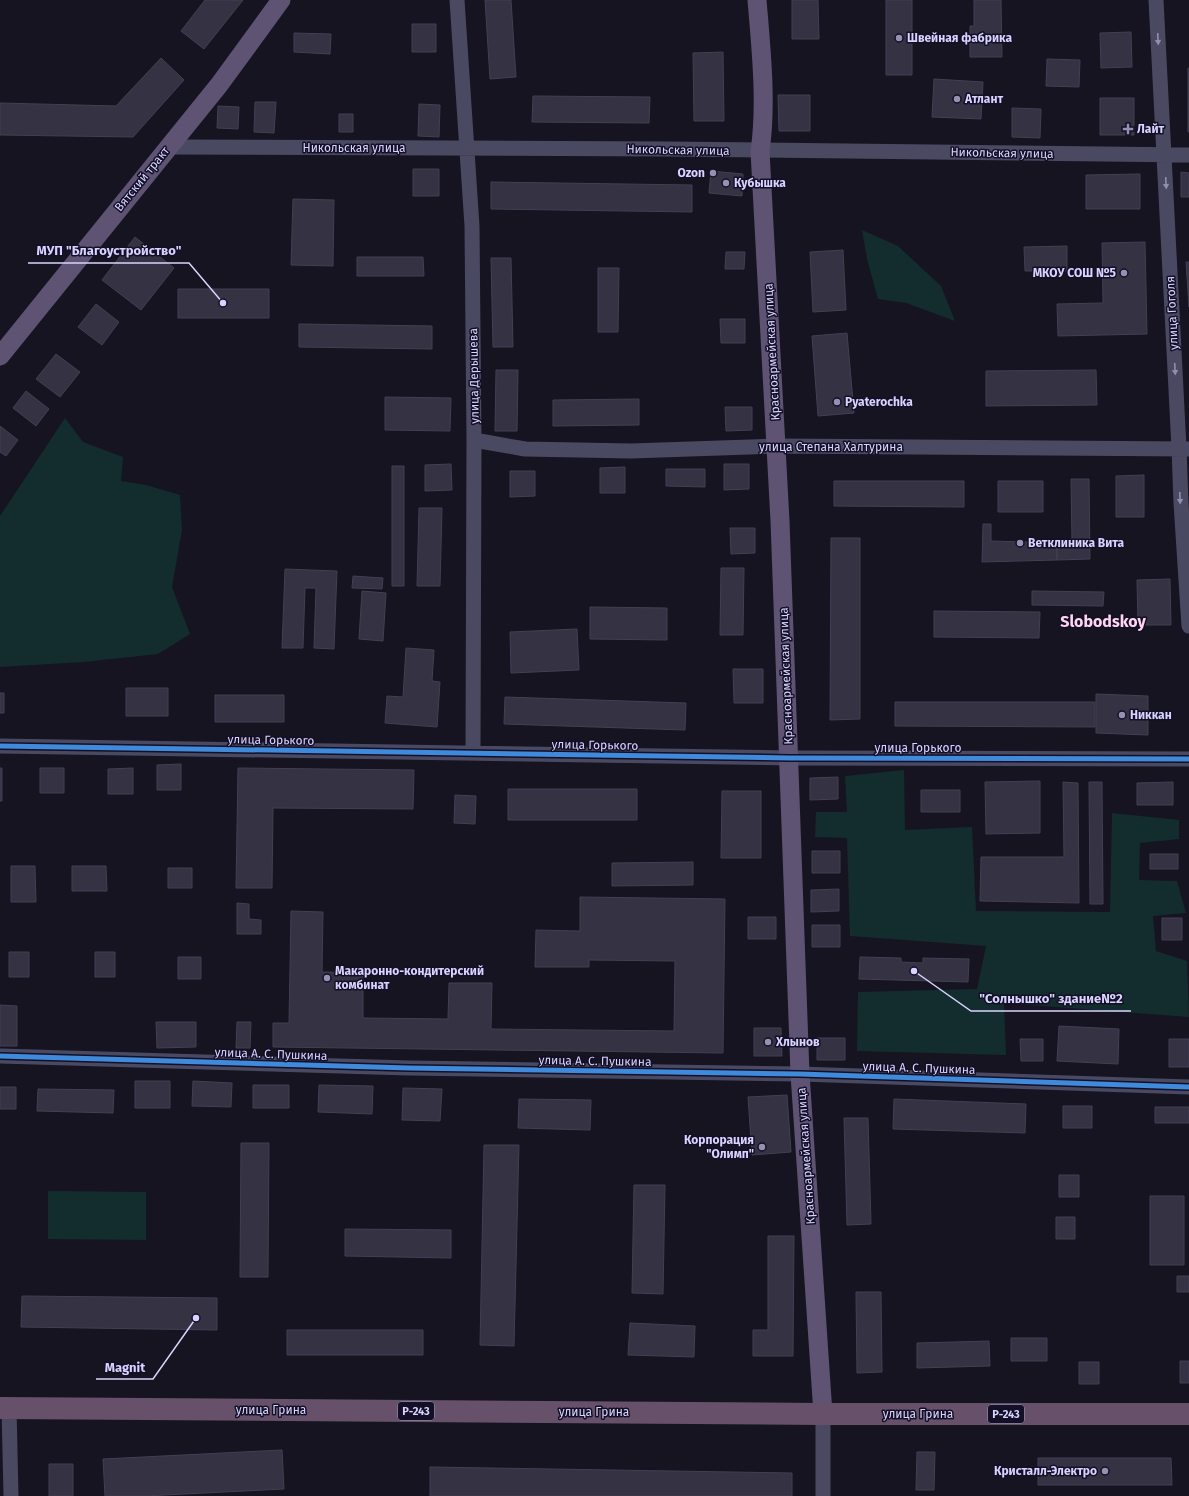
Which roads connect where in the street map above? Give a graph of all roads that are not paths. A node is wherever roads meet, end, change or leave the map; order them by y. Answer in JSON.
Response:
{"nodes":[{"id":1,"x":281,"y":0,"type":"edge"},
{"id":2,"x":457,"y":0,"type":"edge"},
{"id":3,"x":757,"y":0,"type":"edge"},
{"id":4,"x":1156,"y":0,"type":"edge"},
{"id":5,"x":168,"y":147,"type":"junction"},
{"id":6,"x":467,"y":148,"type":"junction"},
{"id":7,"x":760,"y":151,"type":"junction"},
{"id":8,"x":1164,"y":155,"type":"junction"},
{"id":9,"x":1189,"y":155,"type":"edge"},
{"id":10,"x":0,"y":356,"type":"edge"},
{"id":11,"x":474,"y":440,"type":"junction"},
{"id":12,"x":777,"y":446,"type":"junction"},
{"id":13,"x":1184,"y":448,"type":"edge"},
{"id":14,"x":1189,"y":626,"type":"edge"},
{"id":15,"x":0,"y":746,"type":"edge"},
{"id":16,"x":473,"y":753,"type":"junction"},
{"id":17,"x":790,"y":758,"type":"junction"},
{"id":18,"x":1189,"y":759,"type":"edge"},
{"id":19,"x":0,"y":1056,"type":"edge"},
{"id":20,"x":800,"y":1074,"type":"junction"},
{"id":21,"x":1189,"y":1087,"type":"edge"},
{"id":22,"x":5,"y":1408,"type":"edge"},
{"id":23,"x":823,"y":1414,"type":"junction"},
{"id":24,"x":1189,"y":1414,"type":"edge"},
{"id":25,"x":12,"y":1496,"type":"edge"},
{"id":26,"x":824,"y":1496,"type":"edge"}],
"edges":[{"from":1,"to":5,"type":"main road","name":"Вятский тракт"},
{"from":2,"to":6,"type":"street","name":"улица Дерышева"},
{"from":3,"to":7,"type":"main road","name":"Красноармейская улица"},
{"from":4,"to":8,"type":"street","name":"улица Гоголя","one_way":true},
{"from":5,"to":6,"type":"street","name":"Никольская улица"},
{"from":5,"to":10,"type":"main road","name":"Вятский тракт"},
{"from":6,"to":7,"type":"street","name":"Никольская улица"},
{"from":6,"to":11,"type":"street","name":"улица Дерышева"},
{"from":7,"to":8,"type":"street","name":"Никольская улица"},
{"from":7,"to":12,"type":"main road","name":"Красноармейская улица"},
{"from":8,"to":9,"type":"street","name":"Никольская улица"},
{"from":8,"to":13,"type":"street","name":"улица Гоголя","one_way":true},
{"from":11,"to":12,"type":"street","name":"улица Степана Халтурина"},
{"from":11,"to":16,"type":"street","name":"улица Дерышева"},
{"from":12,"to":13,"type":"street","name":"улица Степана Халтурина"},
{"from":12,"to":17,"type":"main road","name":"Красноармейская улица"},
{"from":13,"to":14,"type":"street","name":"улица Гоголя","one_way":true},
{"from":15,"to":16,"type":"street","name":"улица Горького"},
{"from":16,"to":17,"type":"street","name":"улица Горького"},
{"from":17,"to":18,"type":"street","name":"улица Горького"},
{"from":17,"to":20,"type":"main road","name":"Красноармейская улица"},
{"from":19,"to":20,"type":"street","name":"улица А. С. Пушкина"},
{"from":20,"to":21,"type":"street","name":"улица А. С. Пушкина"},
{"from":20,"to":23,"type":"main road","name":"Красноармейская улица"},
{"from":22,"to":23,"type":"highway","name":"улица Грина","number":"Р-243"},
{"from":22,"to":25,"type":"street"},
{"from":23,"to":24,"type":"highway","name":"улица Грина","number":"Р-243"},
{"from":23,"to":26,"type":"street","name":"Красноармейская улица"}]}
